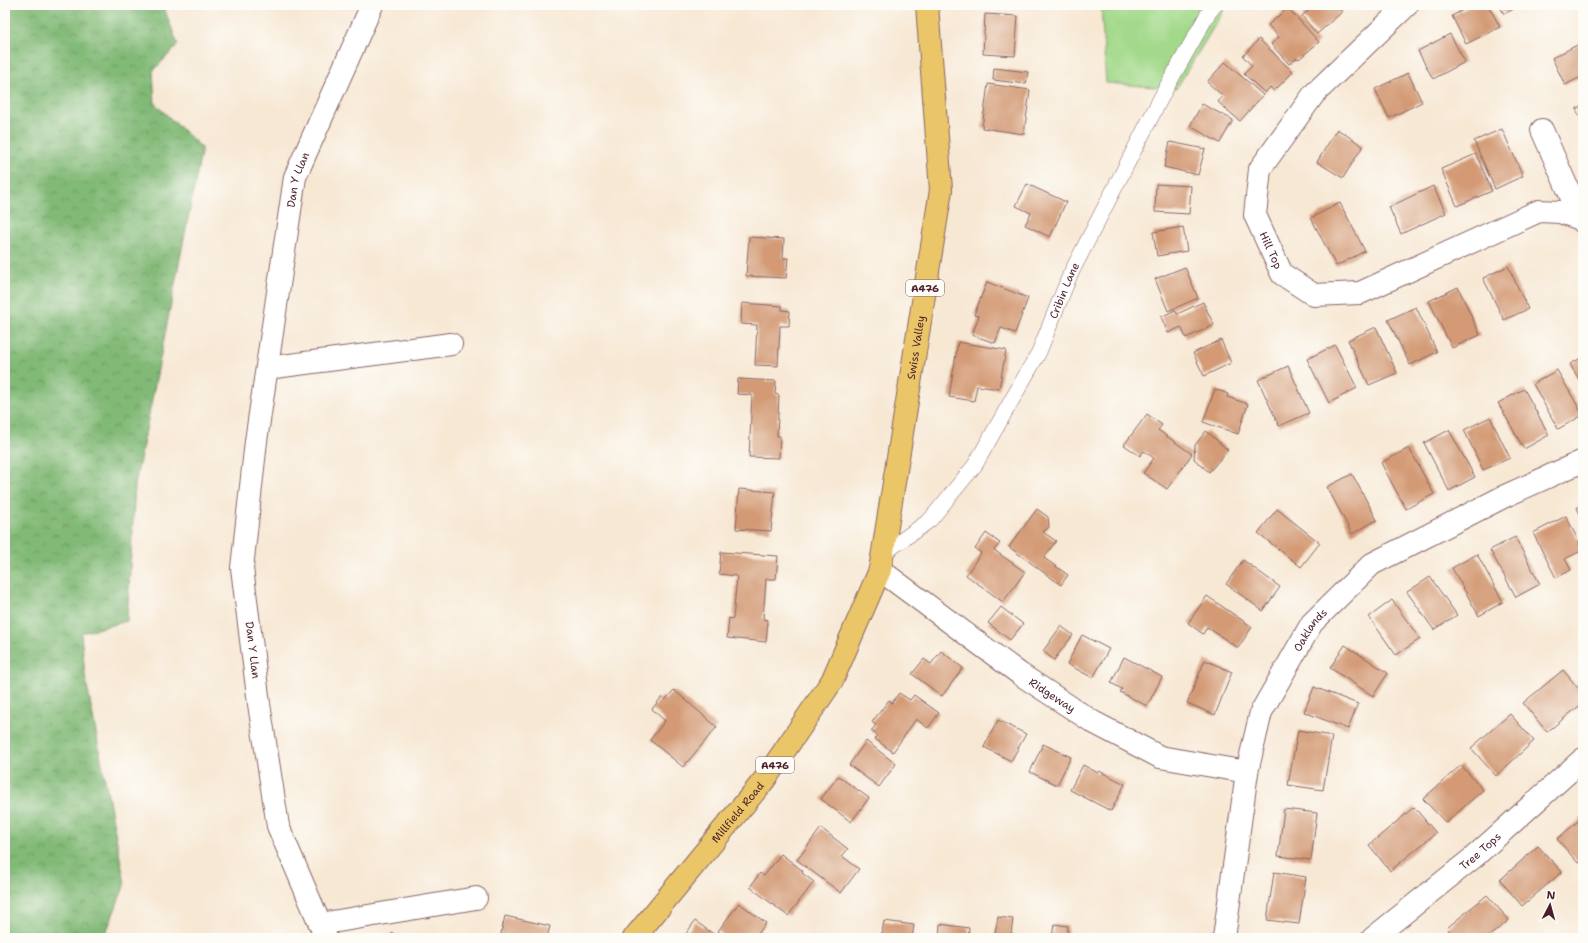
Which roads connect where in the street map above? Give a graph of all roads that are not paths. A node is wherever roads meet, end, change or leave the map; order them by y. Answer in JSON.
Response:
{"nodes":[{"id":1,"x":372,"y":5,"type":"edge"},
{"id":2,"x":927,"y":5,"type":"edge"},
{"id":3,"x":1215,"y":5,"type":"edge"},
{"id":4,"x":1407,"y":5,"type":"edge"},
{"id":5,"x":1542,"y":130,"type":"dead end"},
{"id":6,"x":1582,"y":220,"type":"edge"},
{"id":7,"x":451,"y":344,"type":"dead end"},
{"id":8,"x":267,"y":368,"type":"junction"},
{"id":9,"x":1583,"y":461,"type":"edge"},
{"id":10,"x":882,"y":562,"type":"junction"},
{"id":11,"x":1583,"y":759,"type":"edge"},
{"id":12,"x":1247,"y":772,"type":"junction"},
{"id":13,"x":476,"y":898,"type":"dead end"},
{"id":14,"x":323,"y":931,"type":"edge"},
{"id":15,"x":634,"y":938,"type":"edge"},
{"id":16,"x":1224,"y":938,"type":"edge"},
{"id":17,"x":1373,"y":938,"type":"edge"}],
"edges":[{"from":1,"to":8,"type":"street","name":"Dan Y Llan"},
{"from":2,"to":10,"type":"main road","name":"Swiss Valley","number":"A476"},
{"from":3,"to":10,"type":"lane","name":"Cribin Lane"},
{"from":4,"to":6,"type":"street","name":"Hill Top"},
{"from":5,"to":6,"type":"street"},
{"from":7,"to":8,"type":"street"},
{"from":8,"to":14,"type":"street","name":"Dan Y Llan"},
{"from":9,"to":12,"type":"street","name":"Oaklands"},
{"from":10,"to":12,"type":"street","name":"Ridgeway"},
{"from":10,"to":15,"type":"main road","name":"Millfield Road","number":"A476"},
{"from":11,"to":17,"type":"street","name":"Tree Tops"},
{"from":12,"to":16,"type":"street","name":"Oaklands"},
{"from":13,"to":14,"type":"street","name":"Dan Y Llan"}]}
